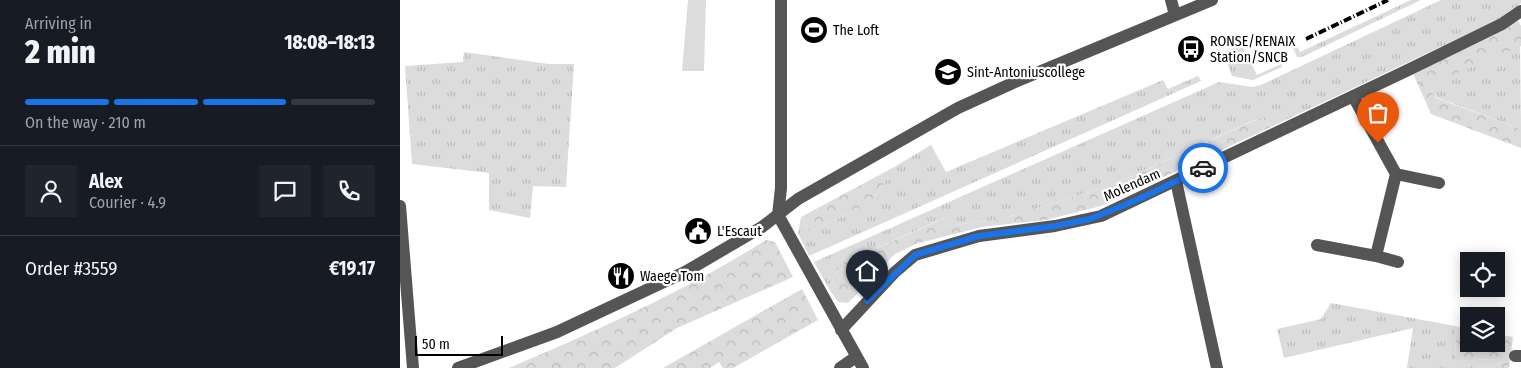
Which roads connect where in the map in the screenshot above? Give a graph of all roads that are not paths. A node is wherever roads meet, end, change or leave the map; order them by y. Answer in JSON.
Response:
{"nodes":[{"id":1,"x":781,"y":0,"type":"edge"},
{"id":2,"x":1171,"y":0,"type":"edge"},
{"id":3,"x":1212,"y":0,"type":"edge"},
{"id":4,"x":1521,"y":11,"type":"edge"},
{"id":5,"x":1175,"y":15,"type":"junction"},
{"id":6,"x":1353,"y":96,"type":"junction"},
{"id":7,"x":1396,"y":174,"type":"junction"},
{"id":8,"x":1176,"y":181,"type":"junction"},
{"id":9,"x":1439,"y":183,"type":"dead end"},
{"id":10,"x":400,"y":206,"type":"edge"},
{"id":11,"x":778,"y":215,"type":"junction"},
{"id":12,"x":1317,"y":245,"type":"dead end"},
{"id":13,"x":1376,"y":256,"type":"junction"},
{"id":14,"x":1398,"y":262,"type":"dead end"},
{"id":15,"x":841,"y":330,"type":"junction"},
{"id":16,"x":860,"y":362,"type":"edge"},
{"id":17,"x":413,"y":368,"type":"edge"},
{"id":18,"x":458,"y":368,"type":"edge"},
{"id":19,"x":840,"y":368,"type":"edge"},
{"id":20,"x":1217,"y":368,"type":"edge"}],
"edges":[{"from":1,"to":11,"type":"street"},
{"from":2,"to":5,"type":"street"},
{"from":3,"to":5,"type":"street"},
{"from":4,"to":6,"type":"street","name":"Molendam"},
{"from":5,"to":11,"type":"street"},
{"from":6,"to":7,"type":"street"},
{"from":6,"to":8,"type":"street","name":"Molendam"},
{"from":7,"to":9,"type":"street"},
{"from":7,"to":13,"type":"street"},
{"from":8,"to":15,"type":"street","name":"Molendam"},
{"from":8,"to":20,"type":"street"},
{"from":10,"to":17,"type":"street"},
{"from":11,"to":15,"type":"street"},
{"from":11,"to":18,"type":"street"},
{"from":12,"to":13,"type":"street"},
{"from":13,"to":14,"type":"street"},
{"from":15,"to":16,"type":"street"},
{"from":16,"to":19,"type":"street"}]}
